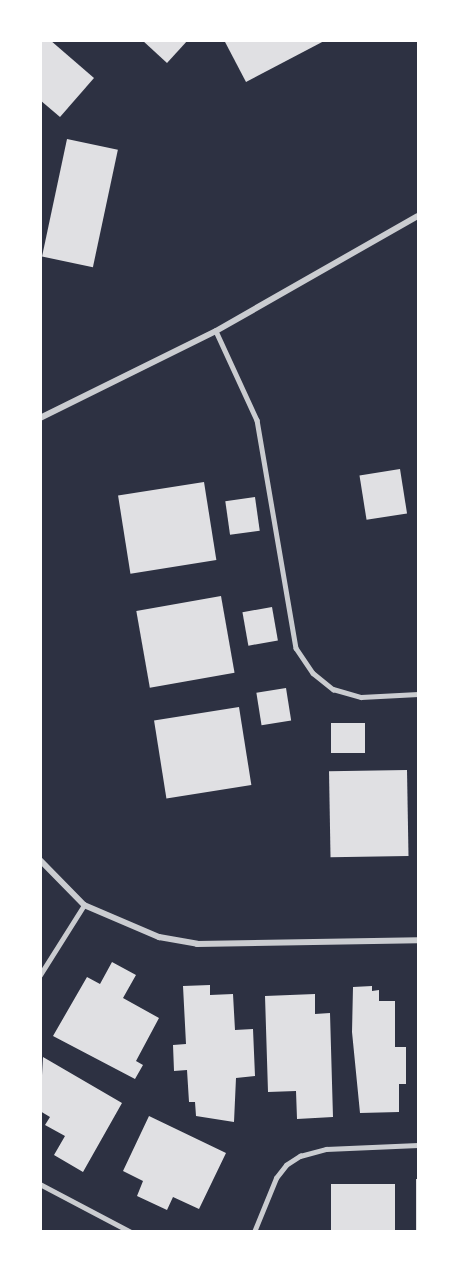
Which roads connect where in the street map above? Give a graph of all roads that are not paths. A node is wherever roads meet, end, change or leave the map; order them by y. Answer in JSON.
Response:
{"nodes":[{"id":1,"x":418,"y":216,"type":"edge"},
{"id":2,"x":216,"y":331,"type":"junction"},
{"id":3,"x":40,"y":418,"type":"edge"},
{"id":4,"x":418,"y":694,"type":"edge"},
{"id":5,"x":40,"y":860,"type":"edge"},
{"id":6,"x":84,"y":904,"type":"junction"},
{"id":7,"x":418,"y":940,"type":"edge"},
{"id":8,"x":40,"y":975,"type":"edge"},
{"id":9,"x":418,"y":1145,"type":"edge"},
{"id":10,"x":40,"y":1184,"type":"edge"},
{"id":11,"x":131,"y":1232,"type":"edge"},
{"id":12,"x":254,"y":1232,"type":"edge"}],
"edges":[{"from":1,"to":2,"type":"street"},
{"from":2,"to":3,"type":"street"},
{"from":2,"to":4,"type":"lane"},
{"from":5,"to":6,"type":"street"},
{"from":6,"to":7,"type":"street"},
{"from":6,"to":8,"type":"lane"},
{"from":9,"to":12,"type":"lane"},
{"from":10,"to":11,"type":"lane"}]}
